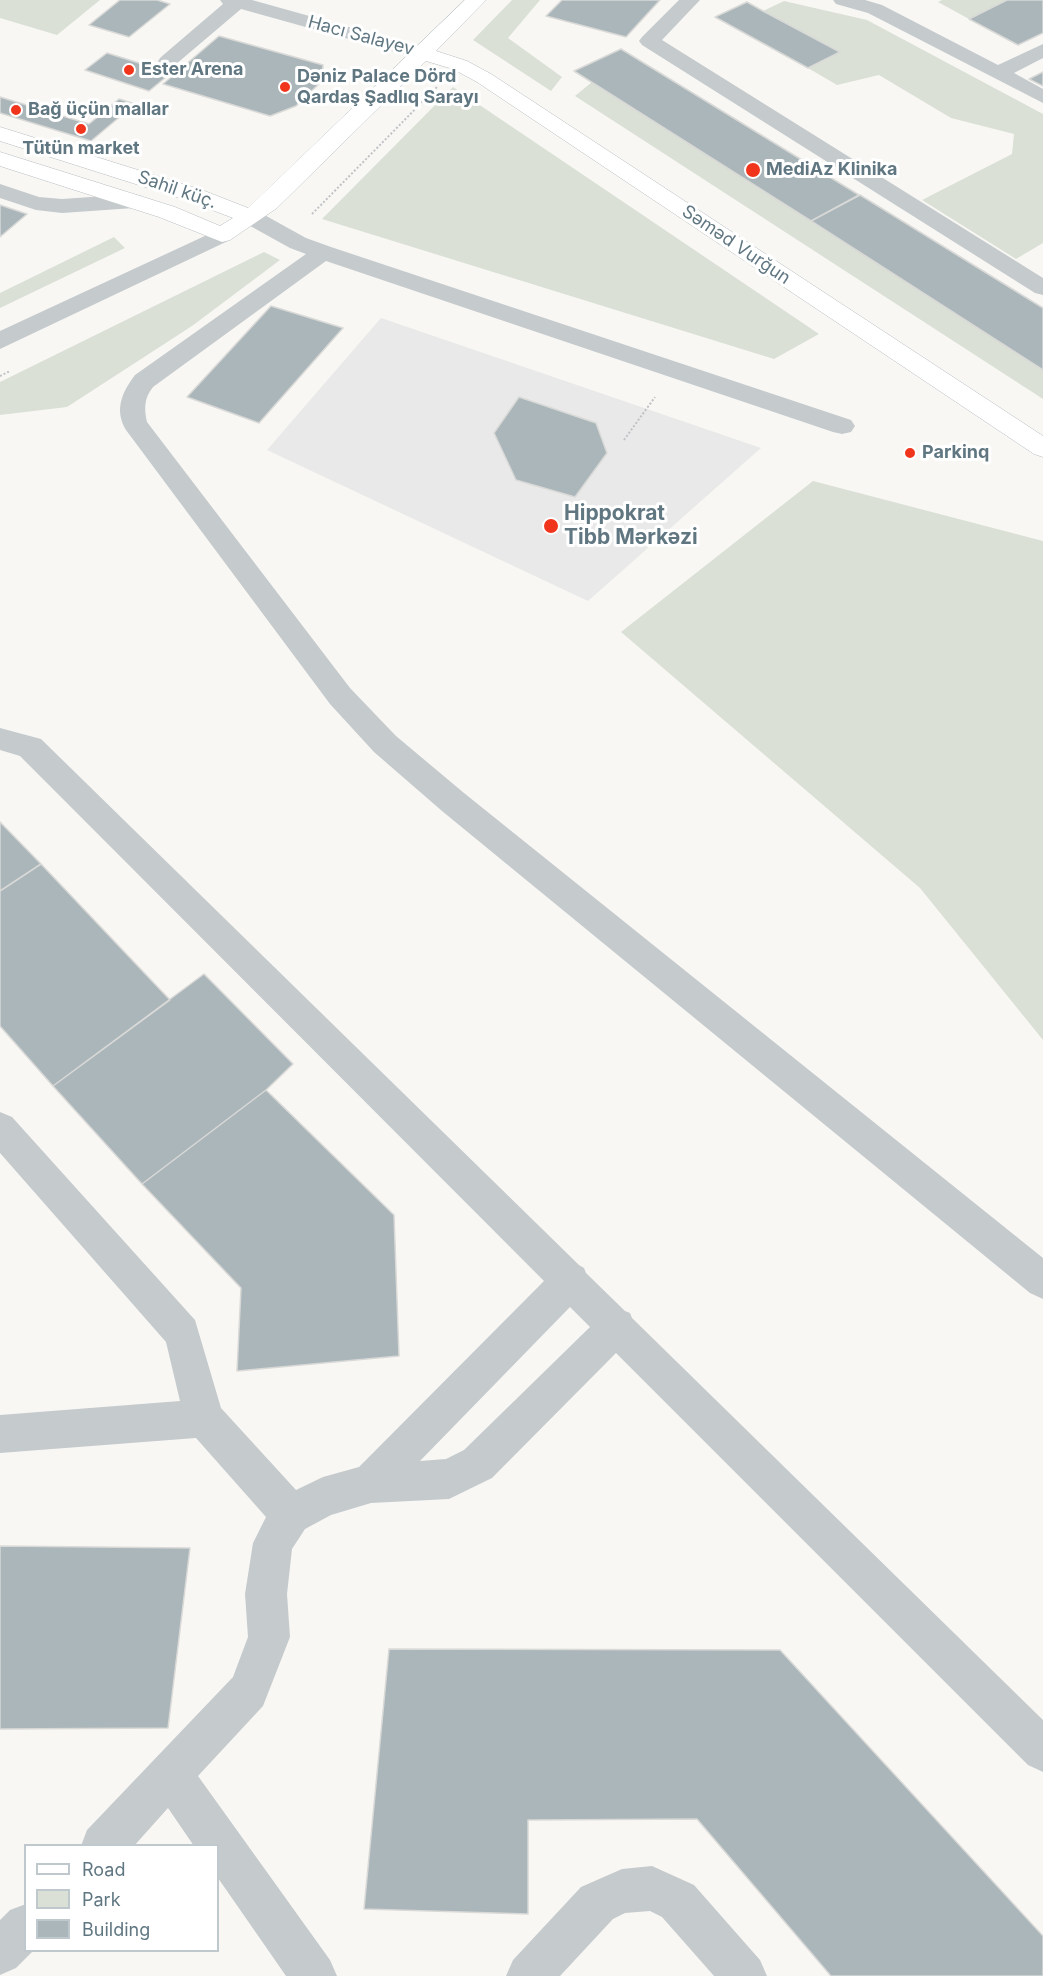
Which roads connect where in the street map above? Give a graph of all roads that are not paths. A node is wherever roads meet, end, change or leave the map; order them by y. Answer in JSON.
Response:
{"nodes":[{"id":1,"x":476,"y":0,"type":"edge"},
{"id":2,"x":690,"y":0,"type":"edge"},
{"id":3,"x":843,"y":0,"type":"edge"},
{"id":4,"x":234,"y":1,"type":"edge"},
{"id":5,"x":1043,"y":50,"type":"edge"},
{"id":6,"x":424,"y":54,"type":"junction"},
{"id":7,"x":168,"y":60,"type":"dead end"},
{"id":8,"x":999,"y":73,"type":"junction"},
{"id":9,"x":1043,"y":97,"type":"edge"},
{"id":10,"x":0,"y":134,"type":"edge"},
{"id":11,"x":0,"y":153,"type":"edge"},
{"id":12,"x":0,"y":159,"type":"edge"},
{"id":13,"x":0,"y":191,"type":"edge"},
{"id":14,"x":134,"y":201,"type":"junction"},
{"id":15,"x":250,"y":217,"type":"junction"},
{"id":16,"x":222,"y":235,"type":"junction"},
{"id":17,"x":323,"y":252,"type":"junction"},
{"id":18,"x":1043,"y":288,"type":"edge"},
{"id":19,"x":0,"y":341,"type":"edge"},
{"id":20,"x":842,"y":426,"type":"dead end"},
{"id":21,"x":1043,"y":448,"type":"edge"},
{"id":22,"x":0,"y":740,"type":"edge"},
{"id":23,"x":0,"y":1128,"type":"edge"},
{"id":24,"x":571,"y":1280,"type":"junction"},
{"id":25,"x":1043,"y":1281,"type":"edge"},
{"id":26,"x":616,"y":1326,"type":"junction"},
{"id":27,"x":204,"y":1418,"type":"junction"},
{"id":28,"x":0,"y":1434,"type":"edge"},
{"id":29,"x":371,"y":1483,"type":"junction"},
{"id":30,"x":291,"y":1515,"type":"junction"},
{"id":31,"x":1043,"y":1750,"type":"edge"},
{"id":32,"x":171,"y":1775,"type":"junction"},
{"id":33,"x":104,"y":1844,"type":"edge"},
{"id":34,"x":24,"y":1928,"type":"edge"},
{"id":35,"x":0,"y":1952,"type":"edge"},
{"id":36,"x":314,"y":1976,"type":"edge"},
{"id":37,"x":529,"y":1976,"type":"edge"},
{"id":38,"x":744,"y":1976,"type":"edge"}],
"edges":[{"from":1,"to":6,"type":"main road"},
{"from":2,"to":18,"type":"street"},
{"from":3,"to":8,"type":"street"},
{"from":4,"to":6,"type":"street","name":"Hacı Salayev"},
{"from":4,"to":7,"type":"street"},
{"from":5,"to":8,"type":"street"},
{"from":6,"to":15,"type":"main road"},
{"from":6,"to":21,"type":"main road","name":"Səməd Vurğun"},
{"from":8,"to":9,"type":"street"},
{"from":10,"to":11,"type":"main road"},
{"from":10,"to":15,"type":"main road","name":"Sahil küç."},
{"from":12,"to":14,"type":"main road","name":"Sahil küç."},
{"from":13,"to":14,"type":"street"},
{"from":14,"to":16,"type":"main road","name":"Sahil küç."},
{"from":15,"to":16,"type":"main road"},
{"from":15,"to":17,"type":"street"},
{"from":16,"to":19,"type":"street"},
{"from":17,"to":20,"type":"street"},
{"from":17,"to":25,"type":"street"},
{"from":22,"to":24,"type":"street"},
{"from":23,"to":27,"type":"street"},
{"from":24,"to":26,"type":"street"},
{"from":24,"to":29,"type":"street"},
{"from":26,"to":29,"type":"street"},
{"from":26,"to":31,"type":"street"},
{"from":27,"to":28,"type":"street"},
{"from":27,"to":30,"type":"street"},
{"from":29,"to":30,"type":"street"},
{"from":30,"to":32,"type":"street"},
{"from":32,"to":33,"type":"street"},
{"from":32,"to":36,"type":"street"},
{"from":34,"to":35,"type":"street"},
{"from":37,"to":38,"type":"street"}]}
